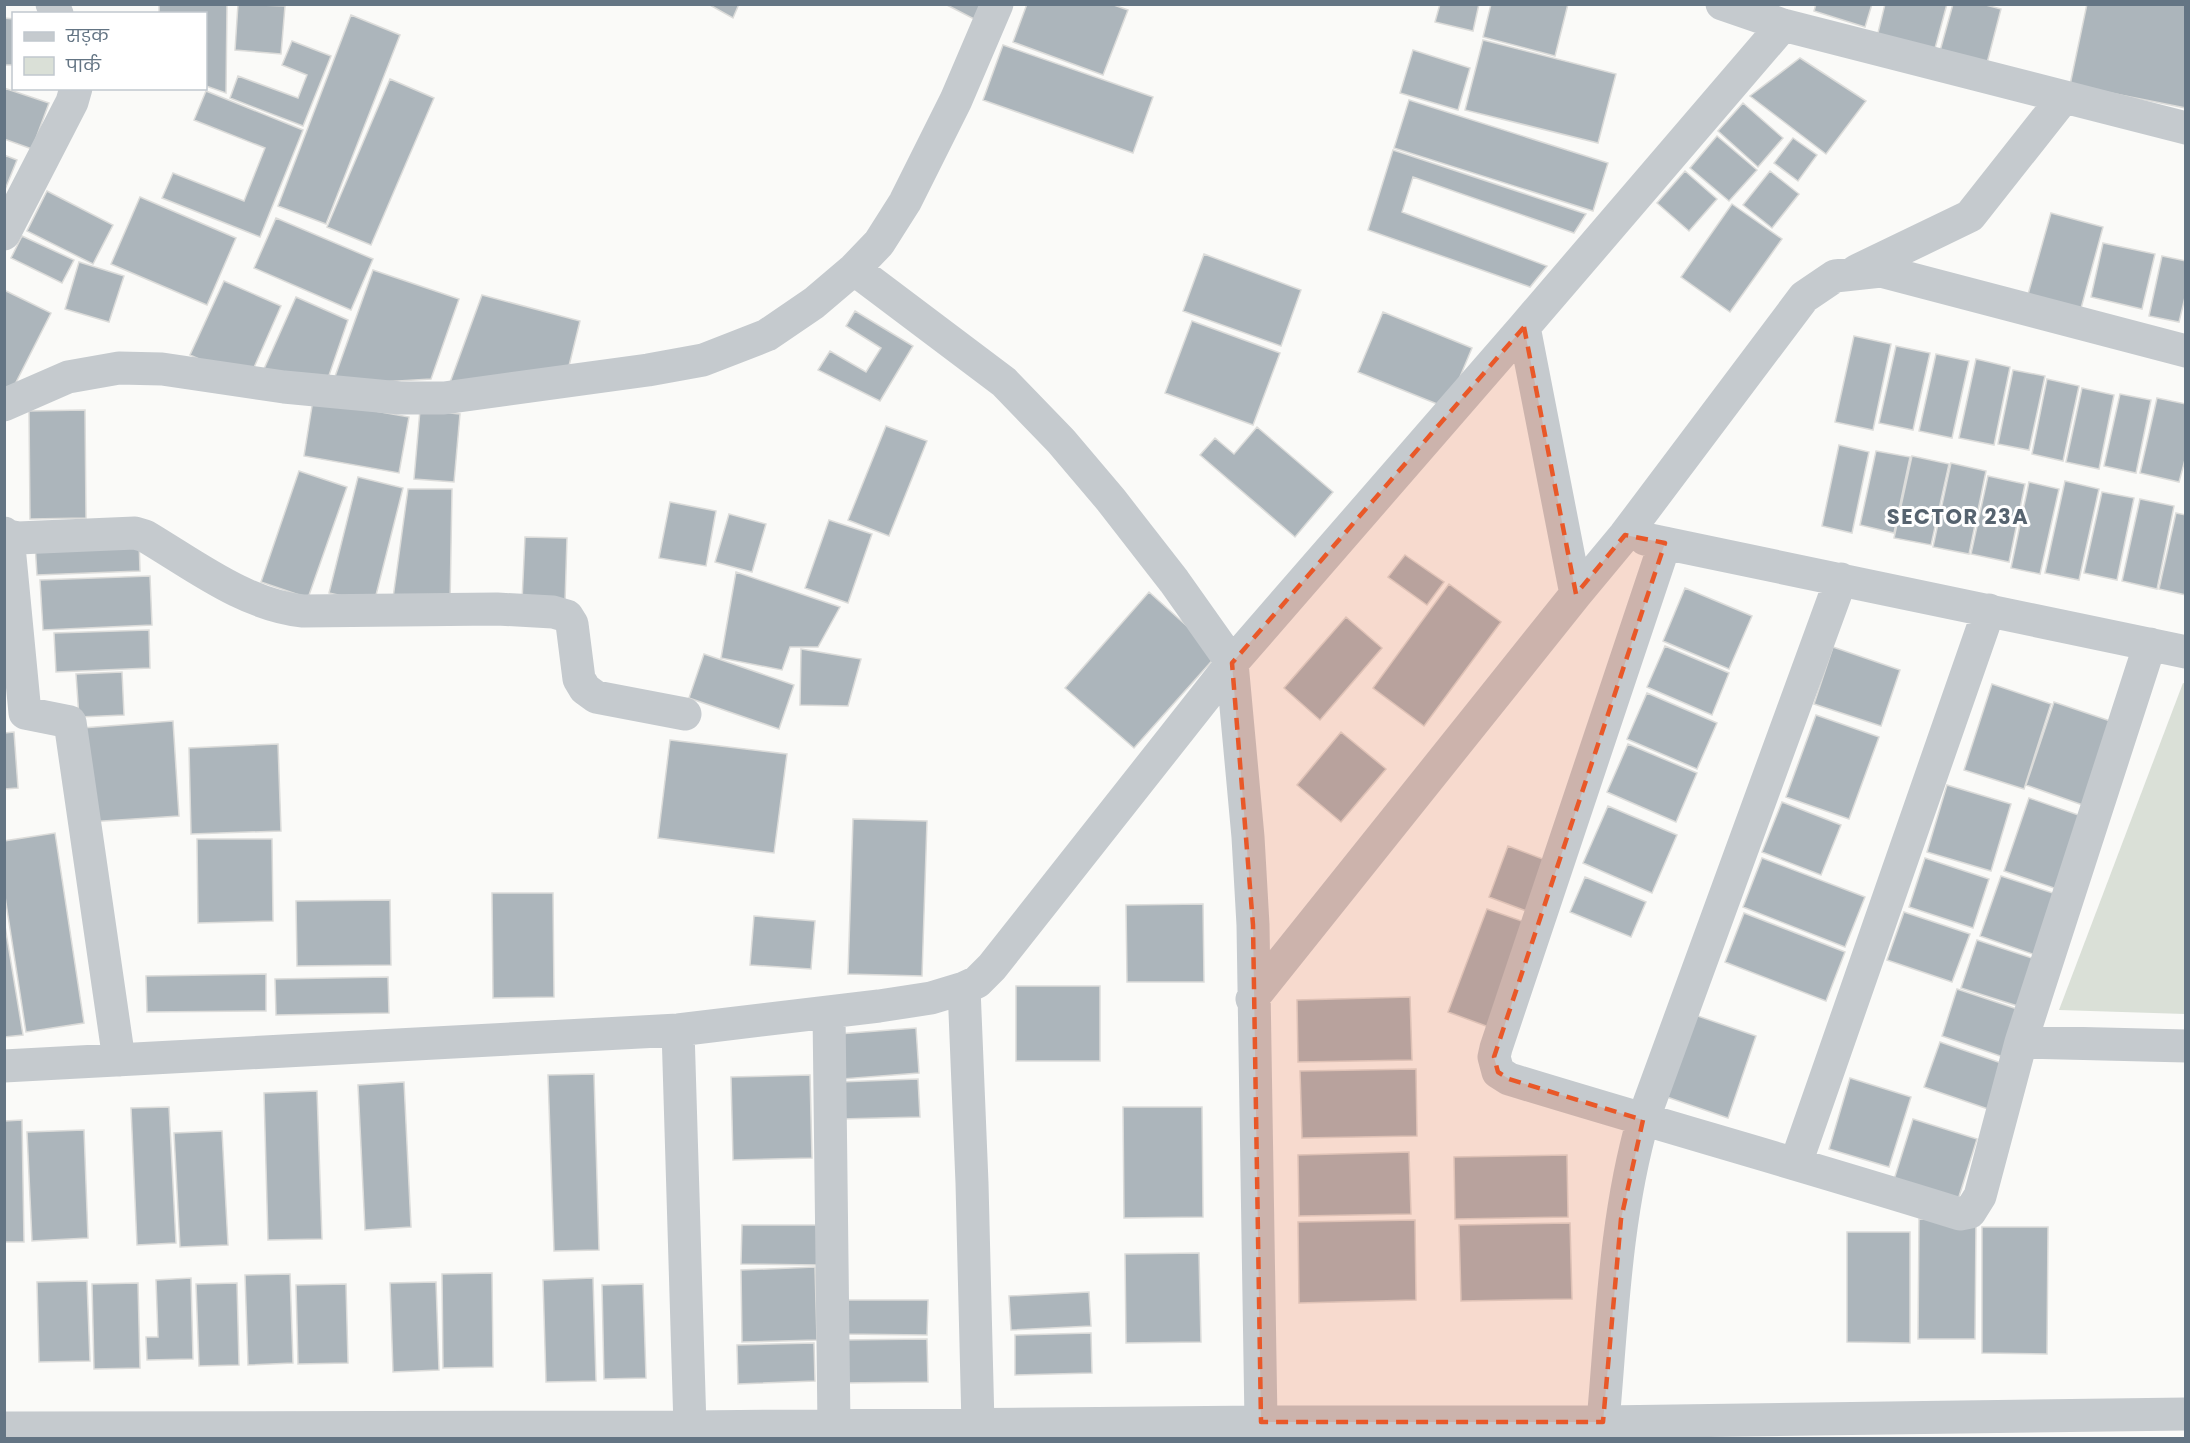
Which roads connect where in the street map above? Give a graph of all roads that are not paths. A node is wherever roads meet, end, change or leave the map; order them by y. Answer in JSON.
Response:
{"nodes":[{"id":1,"x":997,"y":4,"type":"edge"},
{"id":2,"x":1722,"y":4,"type":"edge"},
{"id":3,"x":1783,"y":25,"type":"junction"},
{"id":4,"x":75,"y":90,"type":"edge"},
{"id":5,"x":2064,"y":98,"type":"junction"},
{"id":6,"x":2186,"y":128,"type":"edge"},
{"id":7,"x":4,"y":234,"type":"edge"},
{"id":8,"x":854,"y":269,"type":"junction"},
{"id":9,"x":1847,"y":275,"type":"junction"},
{"id":10,"x":1524,"y":327,"type":"junction"},
{"id":11,"x":2186,"y":351,"type":"edge"},
{"id":12,"x":4,"y":405,"type":"edge"},
{"id":13,"x":6,"y":535,"type":"edge"},
{"id":14,"x":1625,"y":535,"type":"junction"},
{"id":15,"x":1665,"y":543,"type":"junction"},
{"id":16,"x":1841,"y":579,"type":"junction"},
{"id":17,"x":1576,"y":594,"type":"junction"},
{"id":18,"x":1989,"y":609,"type":"junction"},
{"id":19,"x":2150,"y":645,"type":"junction"},
{"id":20,"x":2186,"y":652,"type":"edge"},
{"id":21,"x":1232,"y":663,"type":"junction"},
{"id":22,"x":685,"y":714,"type":"dead end"},
{"id":23,"x":964,"y":988,"type":"junction"},
{"id":24,"x":1252,"y":999,"type":"junction"},
{"id":25,"x":829,"y":1012,"type":"junction"},
{"id":26,"x":678,"y":1030,"type":"junction"},
{"id":27,"x":2021,"y":1042,"type":"junction"},
{"id":28,"x":2186,"y":1046,"type":"edge"},
{"id":29,"x":120,"y":1060,"type":"junction"},
{"id":30,"x":4,"y":1066,"type":"edge"},
{"id":31,"x":1643,"y":1120,"type":"junction"},
{"id":32,"x":1796,"y":1163,"type":"junction"},
{"id":33,"x":2186,"y":1414,"type":"edge"},
{"id":34,"x":1261,"y":1422,"type":"junction"},
{"id":35,"x":1603,"y":1422,"type":"junction"},
{"id":36,"x":978,"y":1425,"type":"junction"},
{"id":37,"x":834,"y":1426,"type":"junction"},
{"id":38,"x":690,"y":1427,"type":"junction"},
{"id":39,"x":4,"y":1428,"type":"edge"},
{"id":40,"x":1698,"y":1429,"type":"edge"},
{"id":41,"x":1359,"y":1431,"type":"edge"}],
"edges":[{"from":1,"to":8,"type":"street"},
{"from":2,"to":3,"type":"street"},
{"from":3,"to":5,"type":"street"},
{"from":3,"to":10,"type":"street"},
{"from":4,"to":7,"type":"street"},
{"from":5,"to":6,"type":"street"},
{"from":5,"to":9,"type":"street"},
{"from":8,"to":12,"type":"street"},
{"from":8,"to":21,"type":"street"},
{"from":9,"to":11,"type":"street"},
{"from":9,"to":14,"type":"street"},
{"from":10,"to":17,"type":"street"},
{"from":10,"to":21,"type":"street"},
{"from":13,"to":22,"type":"street"},
{"from":13,"to":29,"type":"street"},
{"from":14,"to":15,"type":"street"},
{"from":14,"to":17,"type":"street"},
{"from":15,"to":16,"type":"street"},
{"from":15,"to":31,"type":"street"},
{"from":16,"to":18,"type":"street"},
{"from":16,"to":31,"type":"street"},
{"from":17,"to":24,"type":"street"},
{"from":18,"to":19,"type":"street"},
{"from":18,"to":32,"type":"street"},
{"from":19,"to":20,"type":"street"},
{"from":19,"to":27,"type":"street"},
{"from":21,"to":23,"type":"street"},
{"from":21,"to":24,"type":"street"},
{"from":23,"to":25,"type":"street"},
{"from":23,"to":36,"type":"street"},
{"from":24,"to":34,"type":"street"},
{"from":25,"to":26,"type":"street"},
{"from":25,"to":37,"type":"street"},
{"from":26,"to":29,"type":"street"},
{"from":26,"to":38,"type":"street"},
{"from":27,"to":28,"type":"street"},
{"from":27,"to":32,"type":"street"},
{"from":29,"to":30,"type":"street"},
{"from":31,"to":32,"type":"street"},
{"from":31,"to":35,"type":"street"},
{"from":33,"to":40,"type":"street"},
{"from":34,"to":36,"type":"street"},
{"from":34,"to":41,"type":"street"},
{"from":35,"to":40,"type":"street"},
{"from":35,"to":41,"type":"street"},
{"from":36,"to":37,"type":"street"},
{"from":37,"to":38,"type":"street"},
{"from":38,"to":39,"type":"street"}]}
